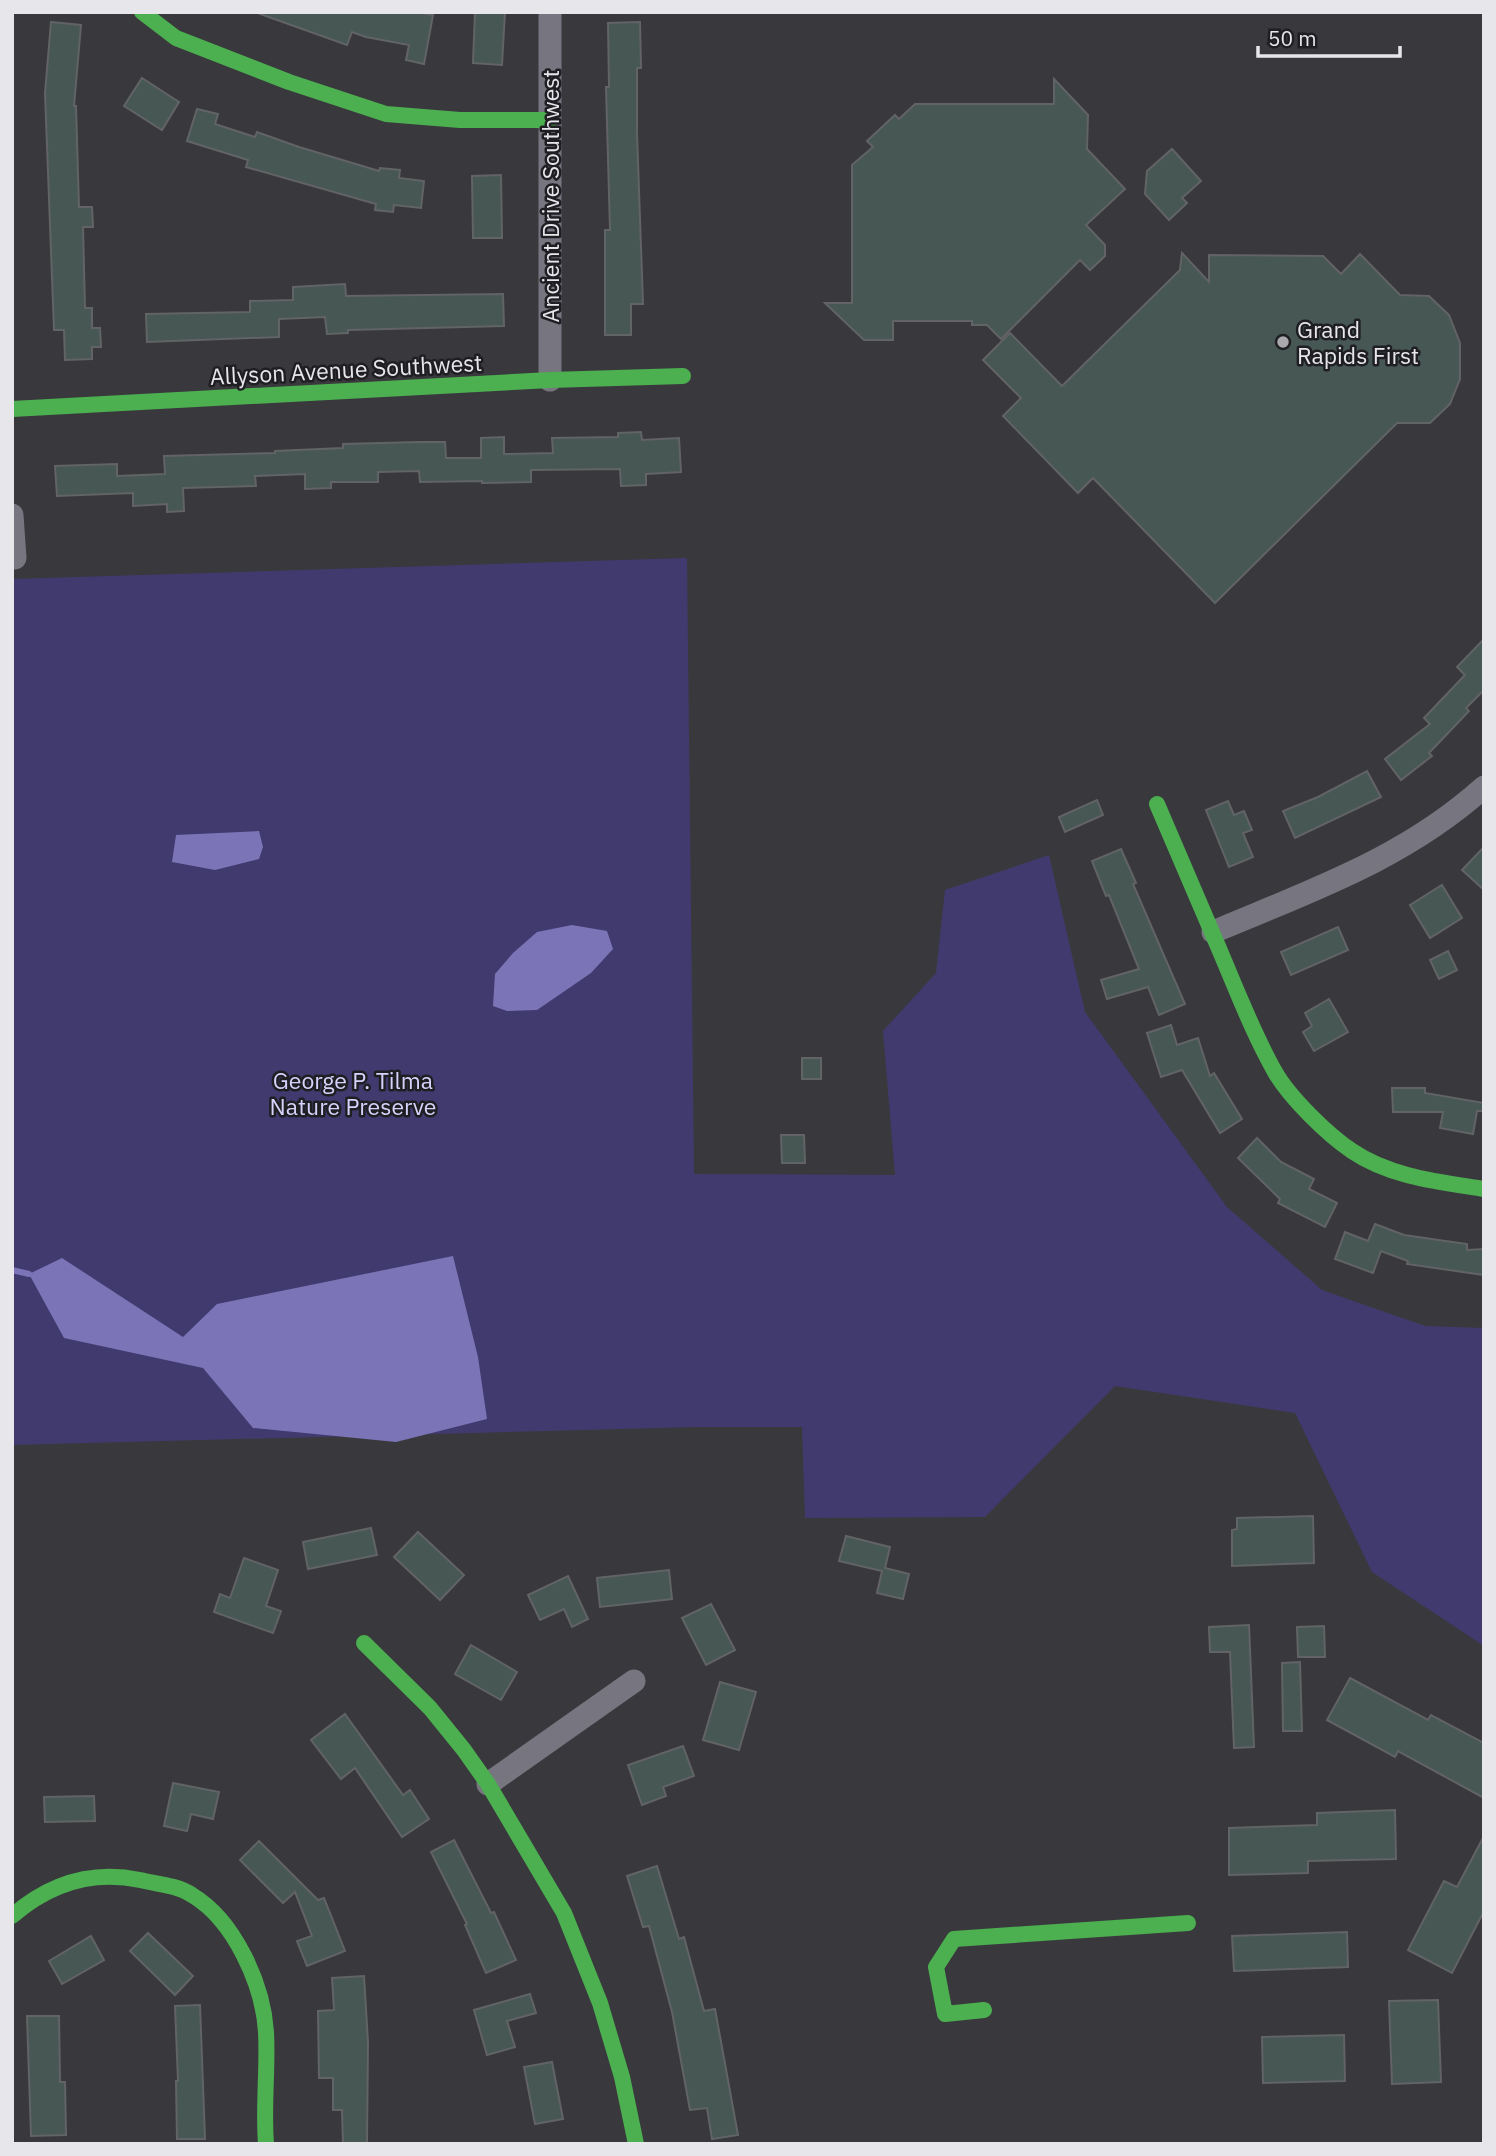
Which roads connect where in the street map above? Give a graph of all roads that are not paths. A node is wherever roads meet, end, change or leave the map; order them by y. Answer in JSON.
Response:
{"nodes":[{"id":1,"x":142,"y":12,"type":"edge"},
{"id":2,"x":550,"y":12,"type":"edge"},
{"id":3,"x":550,"y":120,"type":"junction"},
{"id":4,"x":683,"y":376,"type":"dead end"},
{"id":5,"x":550,"y":380,"type":"junction"},
{"id":6,"x":12,"y":409,"type":"edge"},
{"id":7,"x":12,"y":515,"type":"edge"},
{"id":8,"x":15,"y":558,"type":"dead end"},
{"id":9,"x":1484,"y":787,"type":"edge"},
{"id":10,"x":1157,"y":804,"type":"dead end"},
{"id":11,"x":1213,"y":932,"type":"junction"},
{"id":12,"x":1484,"y":1189,"type":"edge"},
{"id":13,"x":364,"y":1643,"type":"dead end"},
{"id":14,"x":634,"y":1681,"type":"dead end"},
{"id":15,"x":488,"y":1784,"type":"junction"},
{"id":16,"x":12,"y":1916,"type":"edge"},
{"id":17,"x":1188,"y":1923,"type":"dead end"},
{"id":18,"x":984,"y":2010,"type":"dead end"},
{"id":19,"x":266,"y":2144,"type":"edge"},
{"id":20,"x":636,"y":2144,"type":"edge"}],
"edges":[{"from":1,"to":3,"type":"street"},
{"from":2,"to":3,"type":"street","name":"Ancient Drive Southwest"},
{"from":3,"to":5,"type":"street","name":"Ancient Drive Southwest"},
{"from":4,"to":5,"type":"street","name":"Allyson Avenue Southwest"},
{"from":5,"to":6,"type":"street","name":"Allyson Avenue Southwest"},
{"from":7,"to":8,"type":"street"},
{"from":9,"to":11,"type":"street"},
{"from":10,"to":11,"type":"street"},
{"from":11,"to":12,"type":"street"},
{"from":13,"to":15,"type":"street"},
{"from":14,"to":15,"type":"street"},
{"from":15,"to":20,"type":"street"},
{"from":16,"to":19,"type":"street"},
{"from":17,"to":18,"type":"street"}]}
